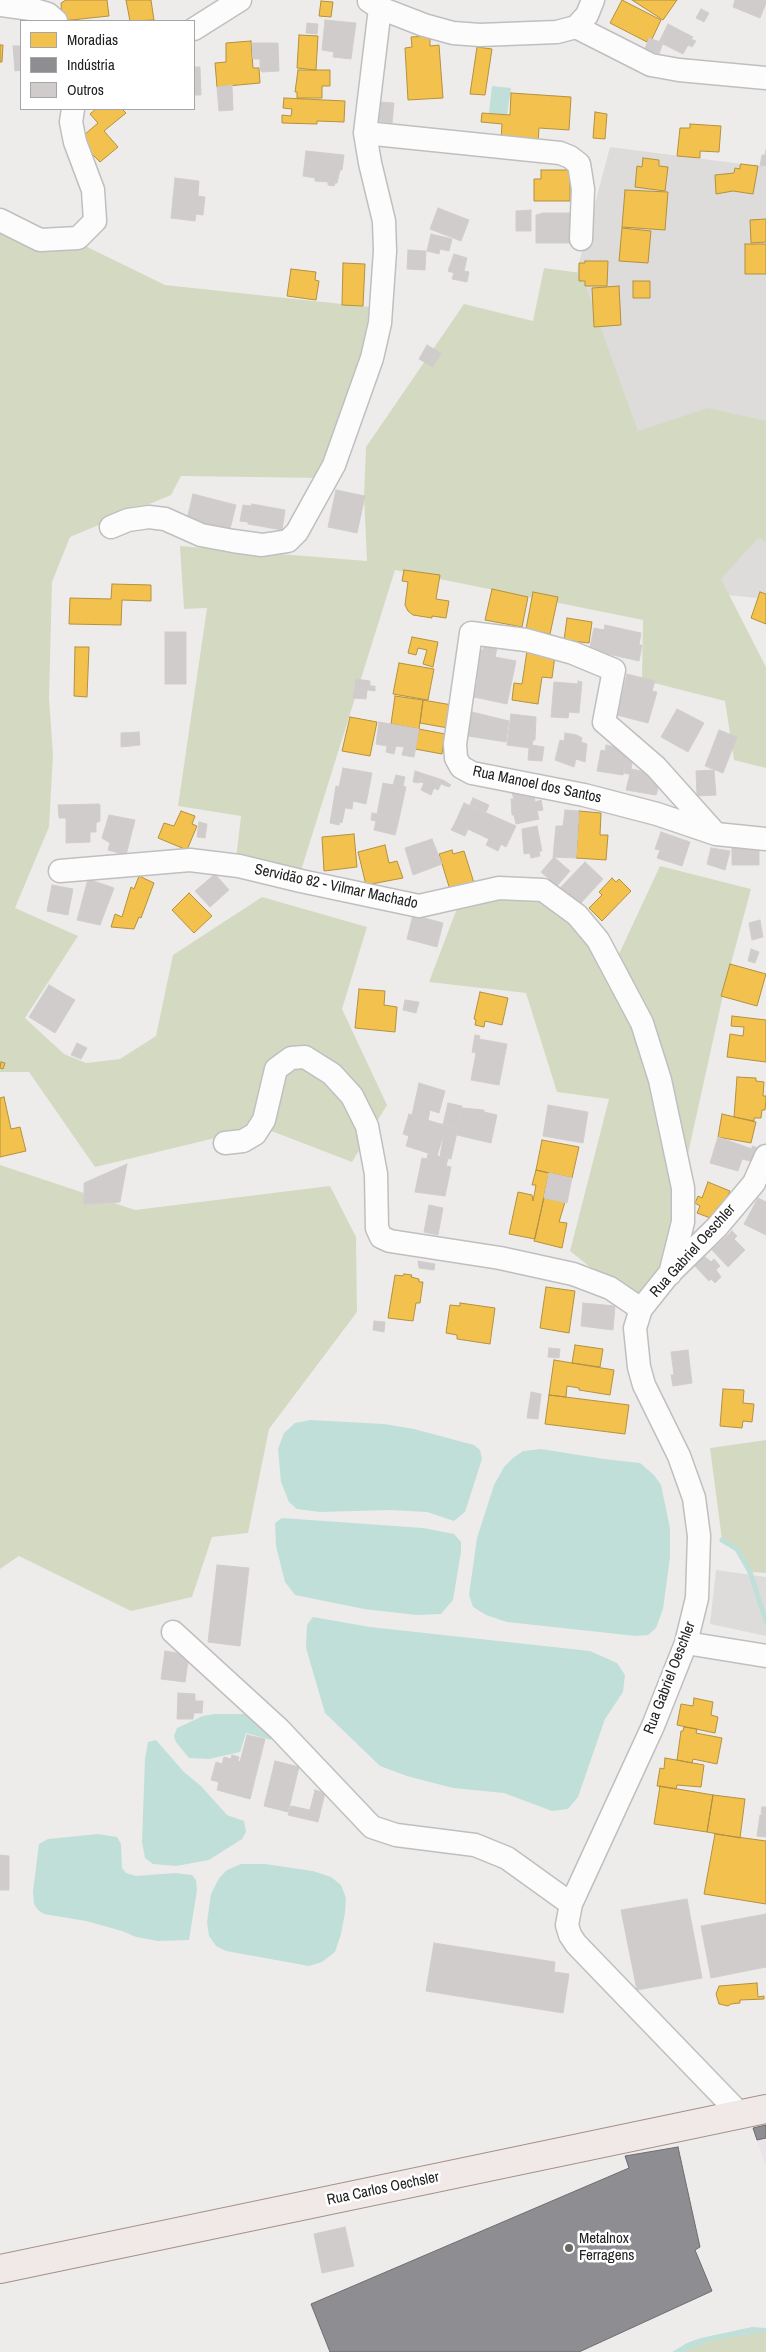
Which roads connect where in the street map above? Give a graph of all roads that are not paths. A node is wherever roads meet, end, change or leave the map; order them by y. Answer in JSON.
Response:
{"nodes":[{"id":1,"x":240,"y":0,"type":"edge"},
{"id":2,"x":593,"y":0,"type":"edge"},
{"id":3,"x":374,"y":4,"type":"edge"},
{"id":4,"x":0,"y":5,"type":"edge"},
{"id":5,"x":55,"y":20,"type":"edge"},
{"id":6,"x":195,"y":27,"type":"edge"},
{"id":7,"x":576,"y":27,"type":"junction"},
{"id":8,"x":766,"y":78,"type":"edge"},
{"id":9,"x":73,"y":110,"type":"edge"},
{"id":10,"x":365,"y":133,"type":"junction"},
{"id":11,"x":0,"y":220,"type":"edge"},
{"id":12,"x":581,"y":239,"type":"dead end"},
{"id":13,"x":111,"y":527,"type":"dead end"},
{"id":14,"x":716,"y":834,"type":"junction"},
{"id":15,"x":766,"y":838,"type":"edge"},
{"id":16,"x":60,"y":871,"type":"dead end"},
{"id":17,"x":225,"y":1143,"type":"dead end"},
{"id":18,"x":766,"y":1156,"type":"edge"},
{"id":19,"x":669,"y":1274,"type":"junction"},
{"id":20,"x":642,"y":1309,"type":"junction"},
{"id":21,"x":173,"y":1632,"type":"dead end"},
{"id":22,"x":686,"y":1643,"type":"junction"},
{"id":23,"x":766,"y":1656,"type":"edge"},
{"id":24,"x":571,"y":1904,"type":"junction"},
{"id":25,"x":766,"y":2109,"type":"edge"},
{"id":26,"x":740,"y":2114,"type":"junction"},
{"id":27,"x":0,"y":2270,"type":"edge"}],
"edges":[{"from":1,"to":6,"type":"street"},
{"from":2,"to":7,"type":"street"},
{"from":3,"to":7,"type":"street"},
{"from":3,"to":10,"type":"street"},
{"from":4,"to":5,"type":"street"},
{"from":7,"to":8,"type":"street"},
{"from":9,"to":11,"type":"street"},
{"from":10,"to":12,"type":"street"},
{"from":10,"to":13,"type":"street"},
{"from":14,"to":14,"type":"street","name":"Rua Manoel dos Santos"},
{"from":14,"to":15,"type":"street","name":"Rua Manoel dos Santos"},
{"from":16,"to":19,"type":"street","name":"Servidão 82 - Vilmar Machado"},
{"from":17,"to":20,"type":"street"},
{"from":18,"to":19,"type":"street","name":"Rua Gabriel Oeschler"},
{"from":19,"to":20,"type":"street","name":"Rua Gabriel Oeschler"},
{"from":20,"to":22,"type":"street","name":"Rua Gabriel Oeschler"},
{"from":21,"to":24,"type":"street"},
{"from":22,"to":23,"type":"street"},
{"from":22,"to":24,"type":"street","name":"Rua Gabriel Oeschler"},
{"from":24,"to":26,"type":"street","name":"Rua Gabriel Oeschler"},
{"from":25,"to":26,"type":"main road","name":"Rua Carlos Oechsler"},
{"from":26,"to":27,"type":"main road","name":"Rua Carlos Oechsler"}]}
